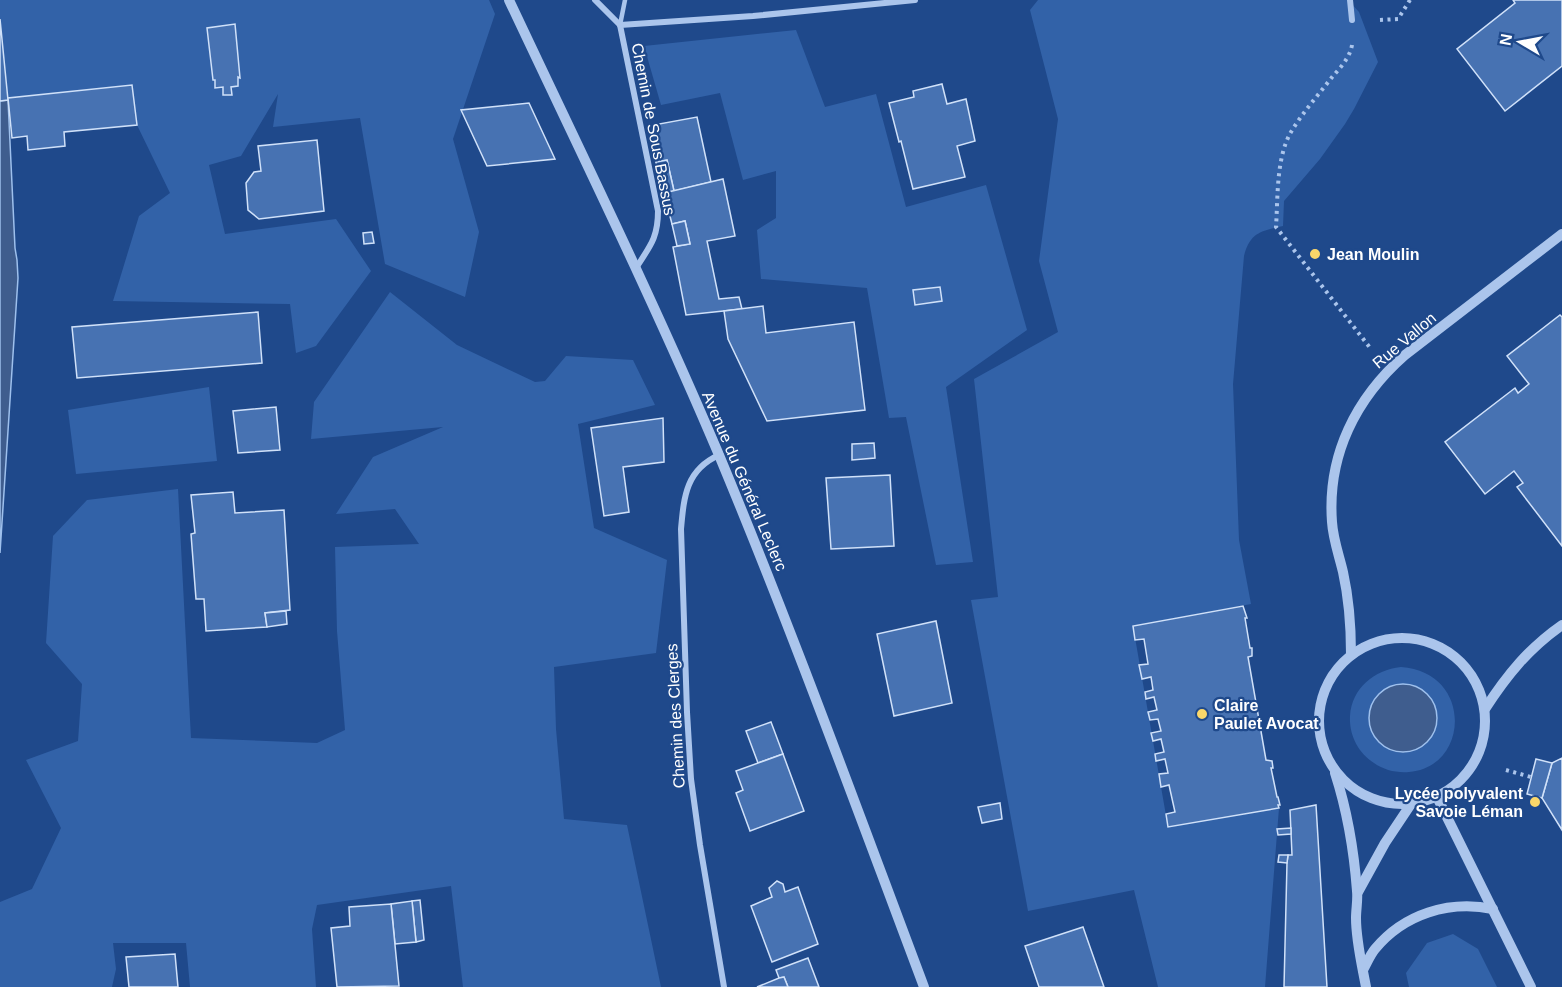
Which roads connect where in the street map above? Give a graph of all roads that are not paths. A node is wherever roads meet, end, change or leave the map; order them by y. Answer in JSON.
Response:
{"nodes":[{"id":1,"x":509,"y":0,"type":"edge"},
{"id":2,"x":595,"y":0,"type":"edge"},
{"id":3,"x":625,"y":0,"type":"edge"},
{"id":4,"x":915,"y":0,"type":"edge"},
{"id":5,"x":1350,"y":0,"type":"edge"},
{"id":6,"x":1352,"y":20,"type":"road end"},
{"id":7,"x":620,"y":25,"type":"junction"},
{"id":8,"x":1562,"y":234,"type":"edge"},
{"id":9,"x":636,"y":268,"type":"junction"},
{"id":10,"x":719,"y":455,"type":"junction"},
{"id":11,"x":1562,"y":625,"type":"edge"},
{"id":12,"x":1352,"y":654,"type":"junction"},
{"id":13,"x":1485,"y":709,"type":"junction"},
{"id":14,"x":1334,"y":769,"type":"junction"},
{"id":15,"x":1437,"y":796,"type":"junction"},
{"id":16,"x":1412,"y":804,"type":"junction"},
{"id":17,"x":1358,"y":892,"type":"junction"},
{"id":18,"x":1493,"y":909,"type":"junction"},
{"id":19,"x":1363,"y":970,"type":"junction"},
{"id":20,"x":724,"y":987,"type":"edge"},
{"id":21,"x":924,"y":987,"type":"edge"},
{"id":22,"x":1366,"y":987,"type":"edge"},
{"id":23,"x":1531,"y":987,"type":"edge"}],
"edges":[{"from":1,"to":9,"type":"street","name":"Avenue du Général Leclerc"},
{"from":2,"to":7,"type":"street","name":"Chemin de Sous Bassus"},
{"from":3,"to":7,"type":"lane"},
{"from":4,"to":7,"type":"street","name":"Chemin de Sous Bassus"},
{"from":5,"to":6,"type":"street"},
{"from":7,"to":9,"type":"street","name":"Chemin de Sous Bassus"},
{"from":8,"to":12,"type":"street","name":"Rue Vallon"},
{"from":9,"to":10,"type":"street","name":"Avenue du Général Leclerc"},
{"from":10,"to":20,"type":"street","name":"Chemin des Clerges"},
{"from":10,"to":21,"type":"street","name":"Avenue du Général Leclerc"},
{"from":11,"to":13,"type":"street"},
{"from":12,"to":13,"type":"street"},
{"from":12,"to":14,"type":"street"},
{"from":13,"to":15,"type":"street"},
{"from":14,"to":16,"type":"street"},
{"from":14,"to":17,"type":"street"},
{"from":15,"to":16,"type":"street"},
{"from":15,"to":18,"type":"street"},
{"from":16,"to":17,"type":"street"},
{"from":17,"to":19,"type":"street"},
{"from":18,"to":19,"type":"street"},
{"from":18,"to":23,"type":"street"},
{"from":19,"to":22,"type":"street"}]}
